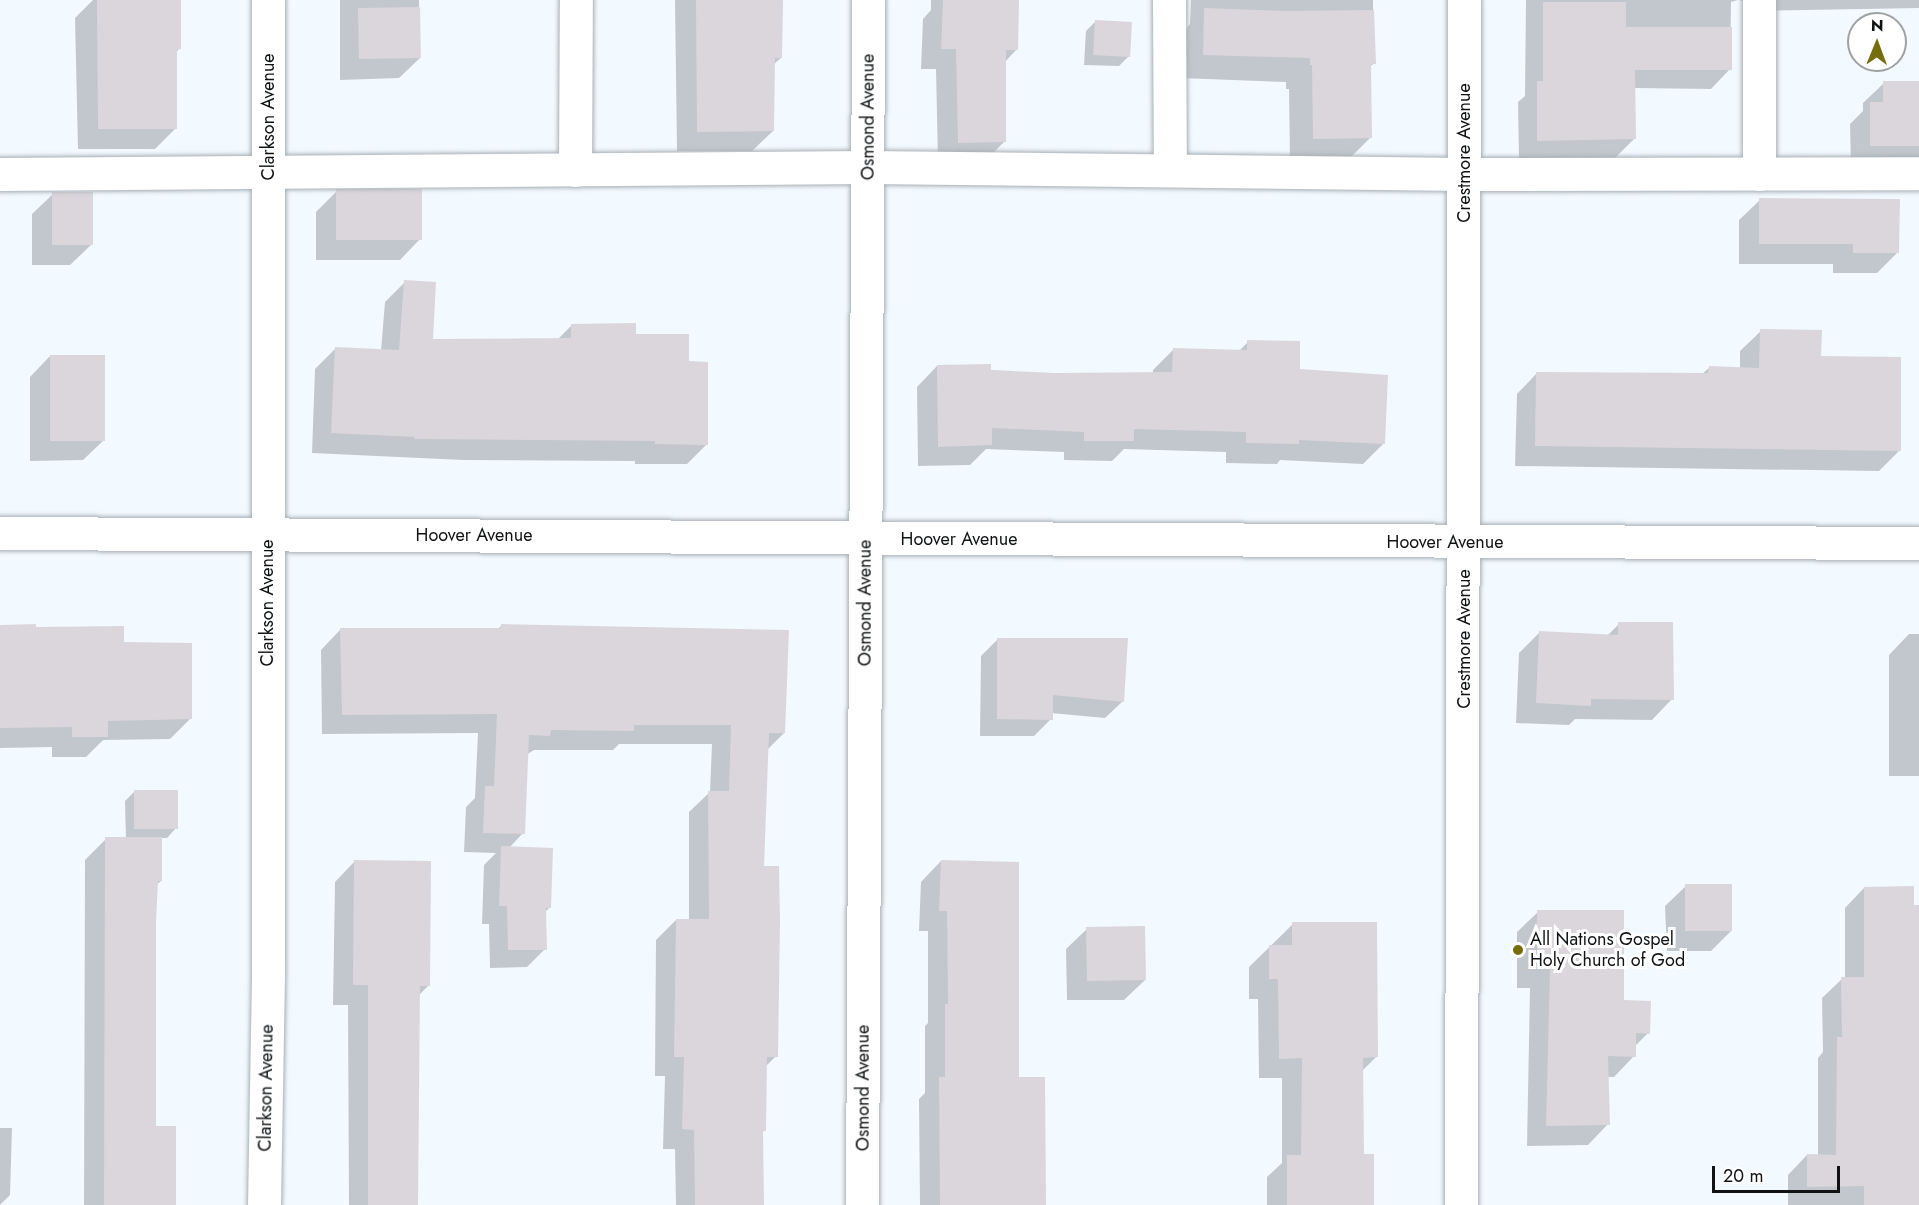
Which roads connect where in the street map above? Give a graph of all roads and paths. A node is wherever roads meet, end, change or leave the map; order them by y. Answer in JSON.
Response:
{"nodes":[{"id":1,"x":268,"y":0,"type":"edge"},
{"id":2,"x":576,"y":0,"type":"edge"},
{"id":3,"x":868,"y":0,"type":"edge"},
{"id":4,"x":1169,"y":0,"type":"edge"},
{"id":5,"x":1464,"y":0,"type":"edge"},
{"id":6,"x":1759,"y":0,"type":"edge"},
{"id":7,"x":868,"y":166,"type":"junction"},
{"id":8,"x":574,"y":170,"type":"junction"},
{"id":9,"x":1170,"y":170,"type":"junction"},
{"id":10,"x":1919,"y":173,"type":"edge"},
{"id":11,"x":0,"y":174,"type":"edge"},
{"id":12,"x":268,"y":174,"type":"junction"},
{"id":13,"x":1464,"y":174,"type":"junction"},
{"id":14,"x":1759,"y":174,"type":"junction"},
{"id":15,"x":0,"y":533,"type":"edge"},
{"id":16,"x":267,"y":534,"type":"junction"},
{"id":17,"x":866,"y":538,"type":"junction"},
{"id":18,"x":1464,"y":543,"type":"junction"},
{"id":19,"x":1919,"y":543,"type":"edge"},
{"id":20,"x":264,"y":1205,"type":"edge"},
{"id":21,"x":862,"y":1205,"type":"edge"},
{"id":22,"x":1461,"y":1205,"type":"edge"}],
"edges":[{"from":1,"to":12,"type":"street","name":"Clarkson Avenue"},
{"from":2,"to":8,"type":"street"},
{"from":3,"to":7,"type":"street","name":"Osmond Avenue"},
{"from":4,"to":9,"type":"street"},
{"from":5,"to":13,"type":"street","name":"Crestmore Avenue"},
{"from":6,"to":14,"type":"street"},
{"from":7,"to":8,"type":"street"},
{"from":7,"to":9,"type":"street"},
{"from":7,"to":17,"type":"street","name":"Osmond Avenue"},
{"from":8,"to":12,"type":"street"},
{"from":9,"to":13,"type":"street"},
{"from":10,"to":14,"type":"street"},
{"from":11,"to":12,"type":"street"},
{"from":12,"to":16,"type":"street","name":"Clarkson Avenue"},
{"from":13,"to":14,"type":"street"},
{"from":13,"to":18,"type":"street","name":"Crestmore Avenue"},
{"from":15,"to":16,"type":"street","name":"Hoover Avenue"},
{"from":16,"to":17,"type":"street","name":"Hoover Avenue"},
{"from":16,"to":20,"type":"street","name":"Clarkson Avenue"},
{"from":17,"to":18,"type":"street","name":"Hoover Avenue"},
{"from":17,"to":21,"type":"street","name":"Osmond Avenue"},
{"from":18,"to":19,"type":"street","name":"Hoover Avenue"},
{"from":18,"to":22,"type":"street","name":"Crestmore Avenue"}]}
